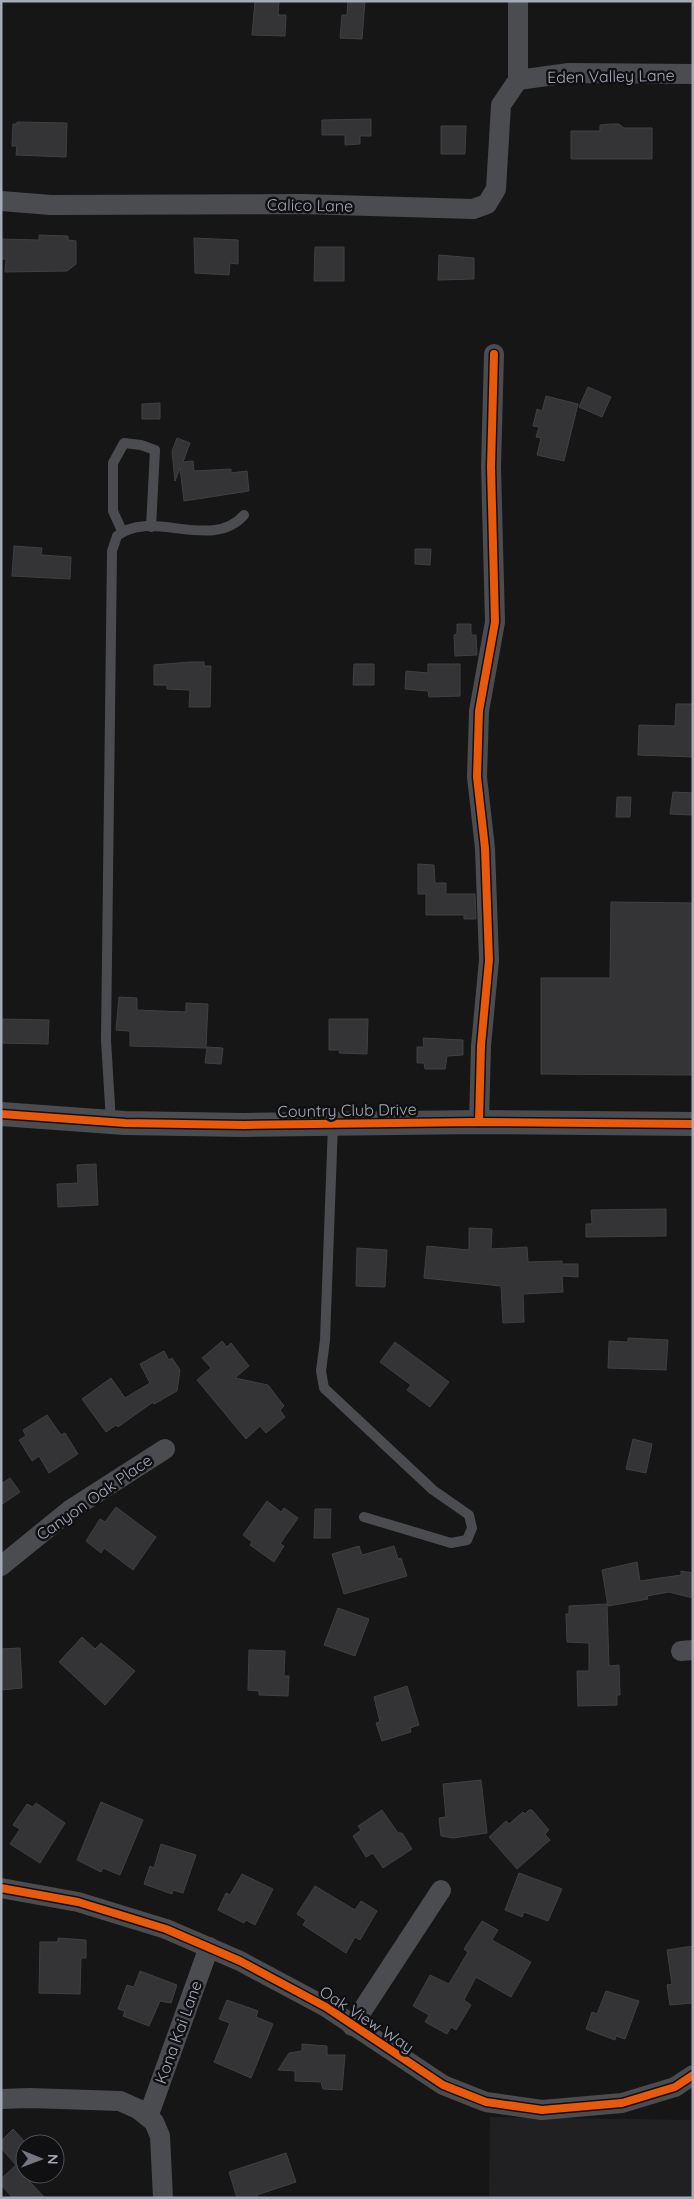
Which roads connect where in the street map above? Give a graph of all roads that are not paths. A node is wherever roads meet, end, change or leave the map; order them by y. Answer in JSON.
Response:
{"nodes":[{"id":1,"x":518,"y":1,"type":"edge"},
{"id":2,"x":693,"y":74,"type":"edge"},
{"id":3,"x":518,"y":80,"type":"junction"},
{"id":4,"x":1,"y":201,"type":"edge"},
{"id":5,"x":494,"y":354,"type":"dead end"},
{"id":6,"x":244,"y":515,"type":"dead end"},
{"id":7,"x":151,"y":527,"type":"junction"},
{"id":8,"x":122,"y":531,"type":"junction"},
{"id":9,"x":1,"y":1114,"type":"edge"},
{"id":10,"x":111,"y":1122,"type":"junction"},
{"id":11,"x":479,"y":1122,"type":"junction"},
{"id":12,"x":333,"y":1124,"type":"junction"},
{"id":13,"x":693,"y":1124,"type":"edge"},
{"id":14,"x":165,"y":1449,"type":"dead end"},
{"id":15,"x":364,"y":1517,"type":"dead end"},
{"id":16,"x":1,"y":1566,"type":"edge"},
{"id":17,"x":1,"y":1888,"type":"edge"},
{"id":18,"x":441,"y":1890,"type":"dead end"},
{"id":19,"x":209,"y":1947,"type":"junction"},
{"id":20,"x":352,"y":2026,"type":"junction"},
{"id":21,"x":693,"y":2075,"type":"edge"},
{"id":22,"x":1,"y":2099,"type":"edge"},
{"id":23,"x":148,"y":2117,"type":"junction"},
{"id":24,"x":163,"y":2198,"type":"edge"}],
"edges":[{"from":1,"to":3,"type":"street"},
{"from":2,"to":3,"type":"street","name":"Eden Valley Lane"},
{"from":3,"to":4,"type":"street","name":"Calico Lane"},
{"from":5,"to":11,"type":"street"},
{"from":6,"to":7,"type":"lane"},
{"from":7,"to":8,"type":"lane"},
{"from":7,"to":8,"type":"lane"},
{"from":8,"to":10,"type":"lane"},
{"from":9,"to":10,"type":"street","name":"Country Club Drive"},
{"from":10,"to":12,"type":"street","name":"Country Club Drive"},
{"from":11,"to":12,"type":"street","name":"Country Club Drive"},
{"from":11,"to":13,"type":"street","name":"Country Club Drive"},
{"from":12,"to":15,"type":"lane"},
{"from":14,"to":16,"type":"street","name":"Canyon Oak Place"},
{"from":17,"to":19,"type":"street","name":"Oak View Way"},
{"from":18,"to":20,"type":"street"},
{"from":19,"to":20,"type":"street","name":"Oak View Way"},
{"from":19,"to":23,"type":"street","name":"Kona Kai Lane"},
{"from":20,"to":21,"type":"street","name":"Oak View Way"},
{"from":22,"to":23,"type":"street"},
{"from":23,"to":24,"type":"street"}]}
